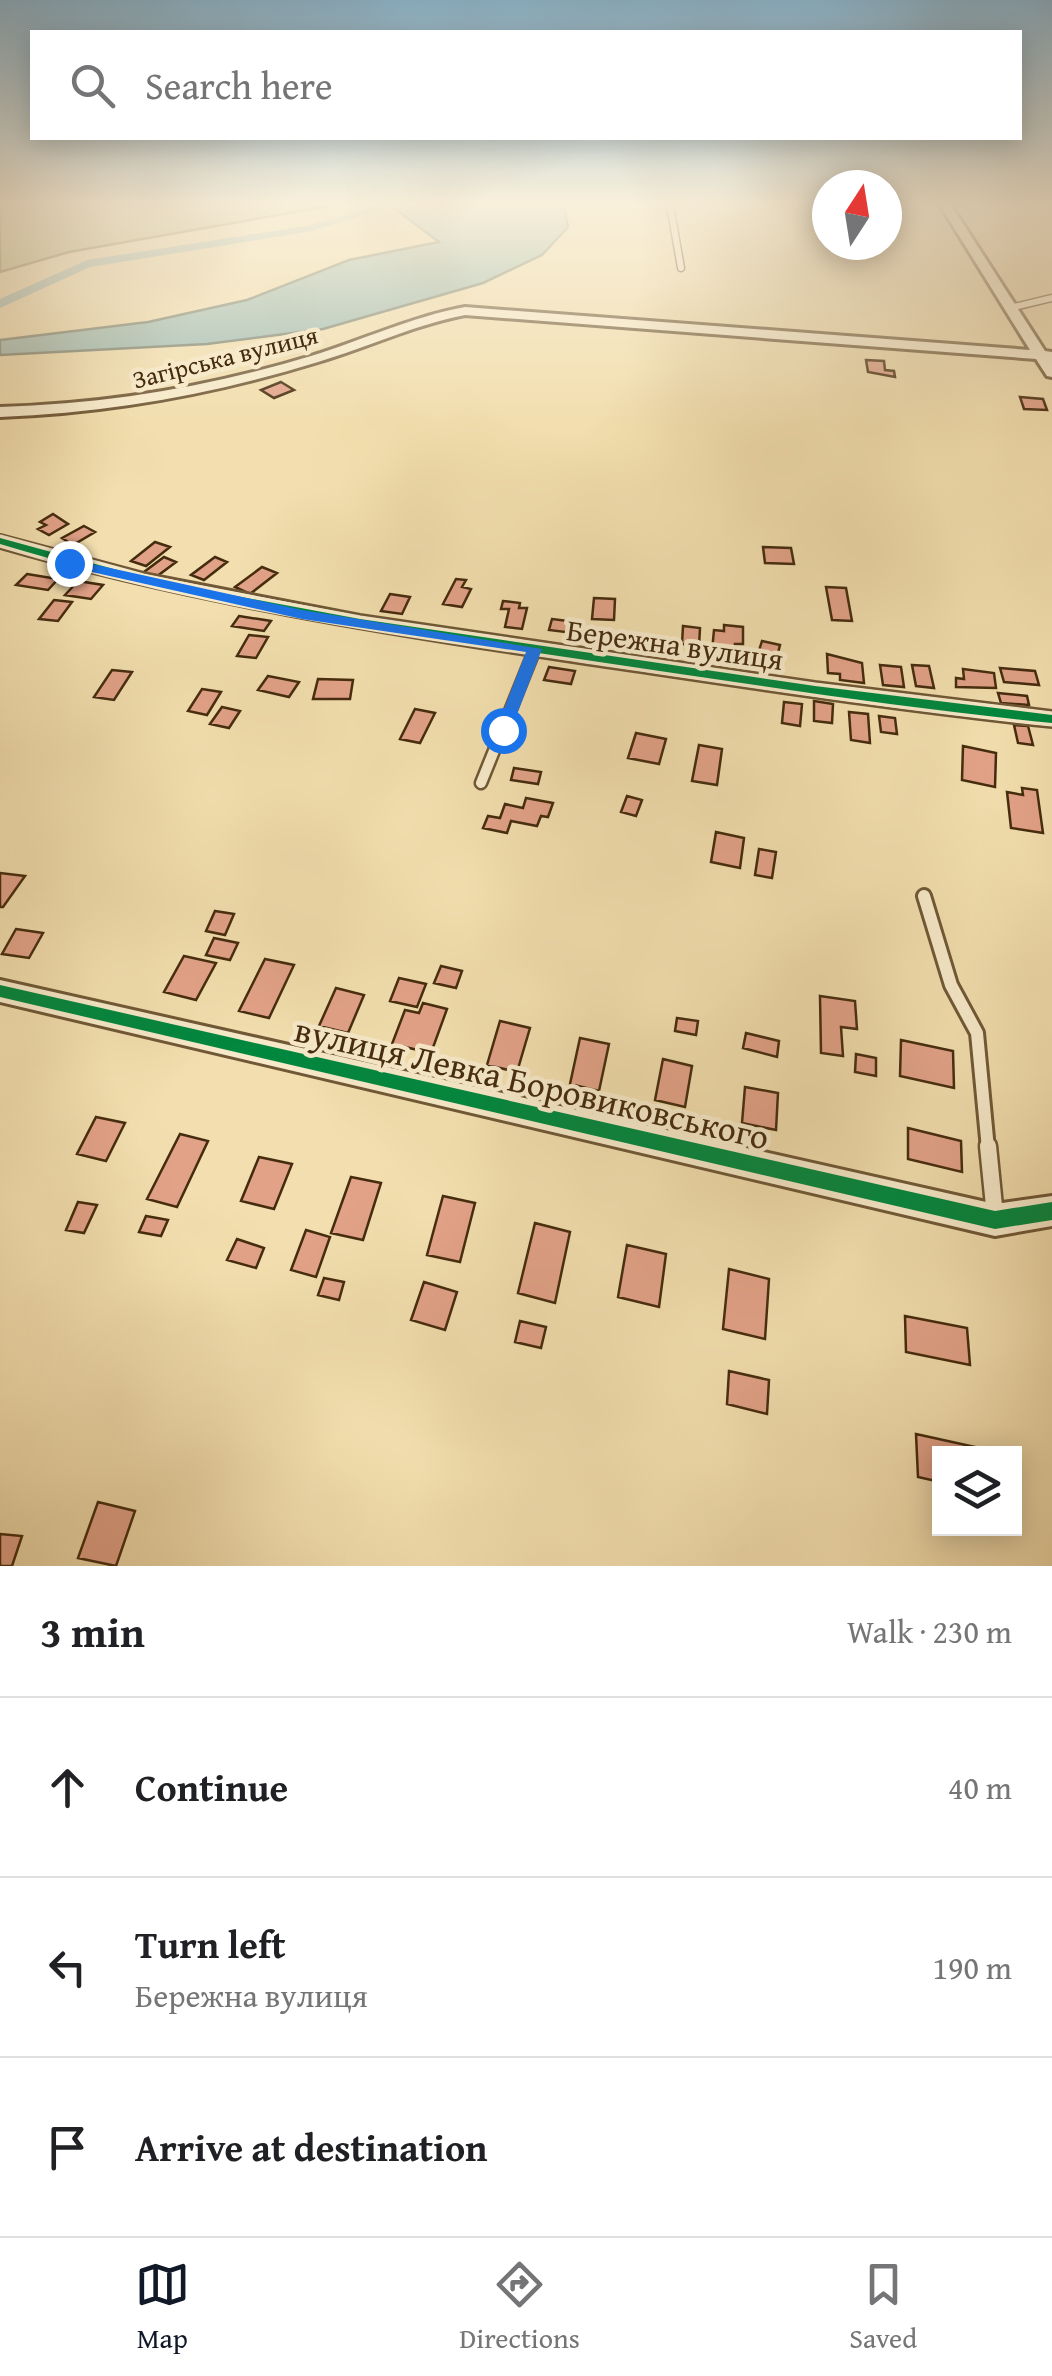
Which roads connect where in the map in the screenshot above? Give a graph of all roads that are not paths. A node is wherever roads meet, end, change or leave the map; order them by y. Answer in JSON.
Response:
{"nodes":[{"id":1,"x":995,"y":278,"type":"edge"},
{"id":2,"x":1052,"y":298,"type":"edge"},
{"id":3,"x":1014,"y":307,"type":"junction"},
{"id":4,"x":1047,"y":356,"type":"edge"},
{"id":5,"x":1052,"y":373,"type":"edge"},
{"id":6,"x":0,"y":412,"type":"edge"},
{"id":7,"x":0,"y":541,"type":"edge"},
{"id":8,"x":534,"y":649,"type":"junction"},
{"id":9,"x":1052,"y":718,"type":"edge"},
{"id":10,"x":482,"y":784,"type":"dead end"},
{"id":11,"x":924,"y":896,"type":"dead end"},
{"id":12,"x":0,"y":991,"type":"edge"},
{"id":13,"x":1052,"y":1210,"type":"edge"},
{"id":14,"x":996,"y":1220,"type":"junction"}],
"edges":[{"from":1,"to":3,"type":"street"},
{"from":2,"to":3,"type":"lane"},
{"from":3,"to":4,"type":"street"},
{"from":4,"to":5,"type":"street"},
{"from":4,"to":6,"type":"street","name":"Загірська вулиця"},
{"from":7,"to":8,"type":"street","name":"Бережна вулиця"},
{"from":8,"to":9,"type":"street","name":"Бережна вулиця"},
{"from":8,"to":10,"type":"lane"},
{"from":11,"to":14,"type":"lane"},
{"from":12,"to":14,"type":"street","name":"вулиця Левка Боровиковського"},
{"from":13,"to":14,"type":"street","name":"вулиця Левка Боровиковського"}]}
